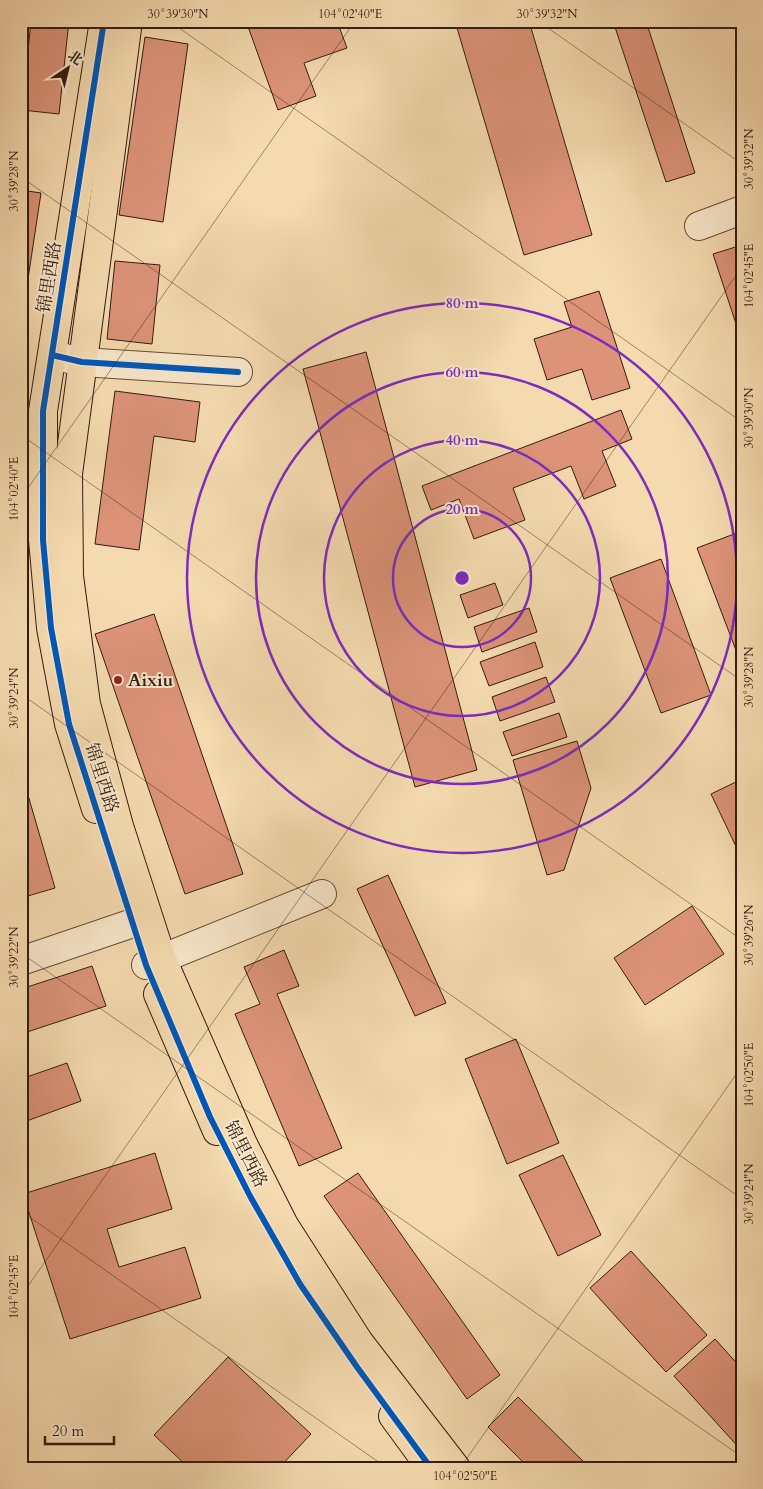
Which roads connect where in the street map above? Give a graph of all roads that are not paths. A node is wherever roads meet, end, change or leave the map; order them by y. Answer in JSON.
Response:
{"nodes":[{"id":1,"x":104,"y":21,"type":"edge"},
{"id":2,"x":128,"y":21,"type":"edge"},
{"id":3,"x":742,"y":210,"type":"edge"},
{"id":4,"x":699,"y":226,"type":"dead end"},
{"id":5,"x":52,"y":355,"type":"junction"},
{"id":6,"x":82,"y":362,"type":"junction"},
{"id":7,"x":238,"y":372,"type":"dead end"},
{"id":8,"x":322,"y":894,"type":"dead end"},
{"id":9,"x":133,"y":923,"type":"junction"},
{"id":10,"x":21,"y":961,"type":"edge"},
{"id":11,"x":154,"y":962,"type":"junction"},
{"id":12,"x":431,"y":1468,"type":"edge"},
{"id":13,"x":456,"y":1468,"type":"edge"}],
"edges":[{"from":1,"to":5,"type":"main road","name":"锦里西路"},
{"from":2,"to":6,"type":"main road","name":"锦里西路"},
{"from":3,"to":4,"type":"street"},
{"from":5,"to":6,"type":"street"},
{"from":5,"to":9,"type":"main road","name":"锦里西路"},
{"from":6,"to":7,"type":"street"},
{"from":6,"to":11,"type":"main road","name":"锦里西路"},
{"from":8,"to":11,"type":"street"},
{"from":9,"to":10,"type":"street"},
{"from":9,"to":11,"type":"main road","name":"锦里西路"},
{"from":11,"to":12,"type":"main road","name":"锦里西路"},
{"from":11,"to":13,"type":"main road","name":"锦里西路"}]}
